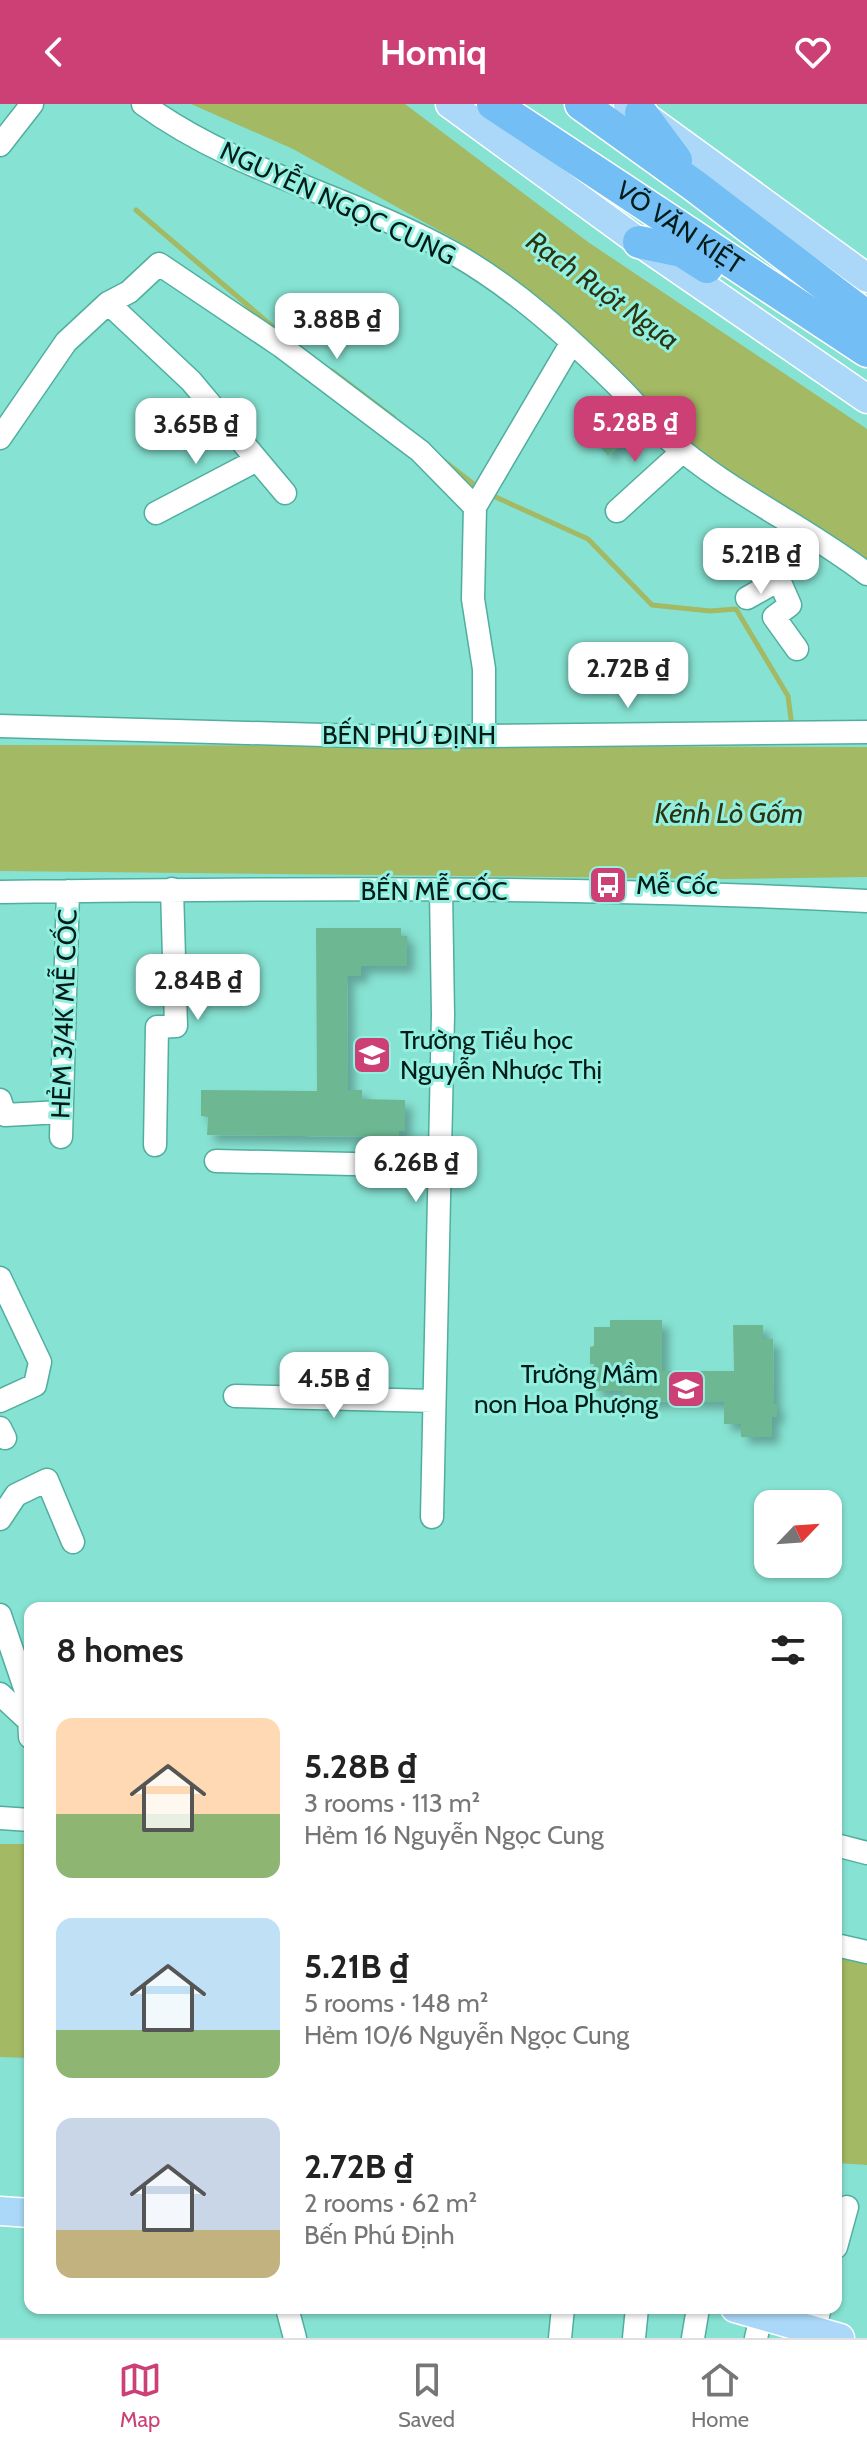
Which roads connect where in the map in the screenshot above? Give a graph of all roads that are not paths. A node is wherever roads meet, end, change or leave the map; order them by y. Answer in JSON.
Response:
{"nodes":[{"id":1,"x":32,"y":104,"type":"edge"},
{"id":2,"x":143,"y":104,"type":"edge"},
{"id":3,"x":450,"y":104,"type":"edge"},
{"id":4,"x":493,"y":104,"type":"edge"},
{"id":5,"x":581,"y":104,"type":"edge"},
{"id":6,"x":634,"y":109,"type":"edge"},
{"id":7,"x":8,"y":121,"type":"edge"},
{"id":8,"x":0,"y":145,"type":"edge"},
{"id":9,"x":695,"y":186,"type":"junction"},
{"id":10,"x":639,"y":242,"type":"junction"},
{"id":11,"x":867,"y":278,"type":"edge"},
{"id":12,"x":108,"y":303,"type":"junction"},
{"id":13,"x":867,"y":317,"type":"edge"},
{"id":14,"x":572,"y":342,"type":"junction"},
{"id":15,"x":867,"y":351,"type":"edge"},
{"id":16,"x":867,"y":371,"type":"edge"},
{"id":17,"x":867,"y":399,"type":"edge"},
{"id":18,"x":0,"y":438,"type":"edge"},
{"id":19,"x":683,"y":451,"type":"junction"},
{"id":20,"x":257,"y":460,"type":"junction"},
{"id":21,"x":285,"y":493,"type":"dead end"},
{"id":22,"x":475,"y":507,"type":"junction"},
{"id":23,"x":617,"y":511,"type":"dead end"},
{"id":24,"x":156,"y":513,"type":"dead end"},
{"id":25,"x":799,"y":529,"type":"junction"},
{"id":26,"x":867,"y":574,"type":"edge"},
{"id":27,"x":779,"y":580,"type":"junction"},
{"id":28,"x":747,"y":598,"type":"dead end"},
{"id":29,"x":797,"y":649,"type":"dead end"},
{"id":30,"x":0,"y":726,"type":"edge"},
{"id":31,"x":867,"y":732,"type":"edge"},
{"id":32,"x":484,"y":735,"type":"junction"},
{"id":33,"x":172,"y":889,"type":"junction"},
{"id":34,"x":68,"y":891,"type":"junction"},
{"id":35,"x":441,"y":891,"type":"junction"},
{"id":36,"x":0,"y":892,"type":"edge"},
{"id":37,"x":867,"y":901,"type":"edge"},
{"id":38,"x":0,"y":1100,"type":"edge"},
{"id":39,"x":61,"y":1112,"type":"junction"},
{"id":40,"x":61,"y":1137,"type":"dead end"},
{"id":41,"x":155,"y":1145,"type":"dead end"},
{"id":42,"x":216,"y":1161,"type":"dead end"},
{"id":43,"x":440,"y":1166,"type":"junction"},
{"id":44,"x":0,"y":1278,"type":"edge"},
{"id":45,"x":235,"y":1396,"type":"dead end"},
{"id":46,"x":0,"y":1401,"type":"edge"},
{"id":47,"x":434,"y":1401,"type":"junction"},
{"id":48,"x":432,"y":1517,"type":"dead end"},
{"id":49,"x":0,"y":1519,"type":"edge"},
{"id":50,"x":73,"y":1542,"type":"dead end"},
{"id":51,"x":0,"y":1615,"type":"edge"},
{"id":52,"x":24,"y":1685,"type":"edge"},
{"id":53,"x":0,"y":1694,"type":"edge"},
{"id":54,"x":24,"y":1723,"type":"edge"},
{"id":55,"x":0,"y":1818,"type":"edge"},
{"id":56,"x":24,"y":1820,"type":"edge"},
{"id":57,"x":842,"y":1847,"type":"edge"},
{"id":58,"x":867,"y":1853,"type":"edge"},
{"id":59,"x":842,"y":1946,"type":"edge"},
{"id":60,"x":867,"y":1952,"type":"edge"},
{"id":61,"x":847,"y":2207,"type":"dead end"},
{"id":62,"x":0,"y":2211,"type":"edge"},
{"id":63,"x":24,"y":2213,"type":"edge"},
{"id":64,"x":842,"y":2225,"type":"edge"},
{"id":65,"x":289,"y":2314,"type":"edge"},
{"id":66,"x":562,"y":2314,"type":"edge"},
{"id":67,"x":636,"y":2314,"type":"edge"},
{"id":68,"x":697,"y":2314,"type":"edge"},
{"id":69,"x":754,"y":2317,"type":"edge"},
{"id":70,"x":823,"y":2329,"type":"edge"},
{"id":71,"x":295,"y":2338,"type":"edge"},
{"id":72,"x":560,"y":2338,"type":"edge"},
{"id":73,"x":634,"y":2338,"type":"edge"},
{"id":74,"x":693,"y":2338,"type":"edge"}],
"edges":[{"from":1,"to":7,"type":"street"},
{"from":2,"to":14,"type":"street","name":"NGUYỄN NGỌC CUNG"},
{"from":3,"to":10,"type":"main road","name":"VÕ VĂN KIỆT"},
{"from":4,"to":15,"type":"highway","name":"VÕ VĂN KIỆT"},
{"from":5,"to":9,"type":"highway","name":"VÕ VĂN KIỆT"},
{"from":6,"to":9,"type":"highway"},
{"from":6,"to":11,"type":"main road"},
{"from":7,"to":8,"type":"street"},
{"from":9,"to":13,"type":"highway","name":"VÕ VĂN KIỆT"},
{"from":10,"to":16,"type":"highway","name":"VÕ VĂN KIỆT"},
{"from":10,"to":17,"type":"main road","name":"VÕ VĂN KIỆT"},
{"from":12,"to":18,"type":"street"},
{"from":12,"to":20,"type":"street"},
{"from":12,"to":22,"type":"street"},
{"from":14,"to":19,"type":"street","name":"NGUYỄN NGỌC CUNG"},
{"from":14,"to":22,"type":"street"},
{"from":19,"to":23,"type":"street"},
{"from":19,"to":25,"type":"street","name":"NGUYỄN NGỌC CUNG"},
{"from":20,"to":21,"type":"street"},
{"from":20,"to":24,"type":"street"},
{"from":22,"to":32,"type":"street"},
{"from":25,"to":26,"type":"street","name":"NGUYỄN NGỌC CUNG"},
{"from":25,"to":27,"type":"street"},
{"from":27,"to":28,"type":"street"},
{"from":27,"to":29,"type":"street"},
{"from":30,"to":32,"type":"street","name":"BẾN PHÚ ĐỊNH"},
{"from":31,"to":32,"type":"street","name":"BẾN PHÚ ĐỊNH"},
{"from":33,"to":34,"type":"street","name":"BẾN MỄ CỐC"},
{"from":33,"to":35,"type":"street","name":"BẾN MỄ CỐC"},
{"from":33,"to":41,"type":"street"},
{"from":34,"to":36,"type":"street","name":"BẾN MỄ CỐC"},
{"from":34,"to":39,"type":"street","name":"HẺM 3/4K MỄ CỐC"},
{"from":35,"to":37,"type":"street","name":"BẾN MỄ CỐC"},
{"from":35,"to":43,"type":"street"},
{"from":38,"to":39,"type":"street"},
{"from":39,"to":40,"type":"street","name":"HẺM 3/4K MỄ CỐC"},
{"from":42,"to":43,"type":"street"},
{"from":43,"to":47,"type":"street"},
{"from":44,"to":46,"type":"street"},
{"from":45,"to":47,"type":"street"},
{"from":47,"to":48,"type":"street"},
{"from":49,"to":50,"type":"street"},
{"from":51,"to":52,"type":"street"},
{"from":53,"to":54,"type":"street"},
{"from":55,"to":56,"type":"street"},
{"from":57,"to":58,"type":"street"},
{"from":59,"to":60,"type":"street"},
{"from":61,"to":64,"type":"street"},
{"from":62,"to":63,"type":"main road"},
{"from":65,"to":71,"type":"street"},
{"from":66,"to":72,"type":"street"},
{"from":67,"to":73,"type":"street"},
{"from":68,"to":74,"type":"street"},
{"from":69,"to":70,"type":"main road"}]}
